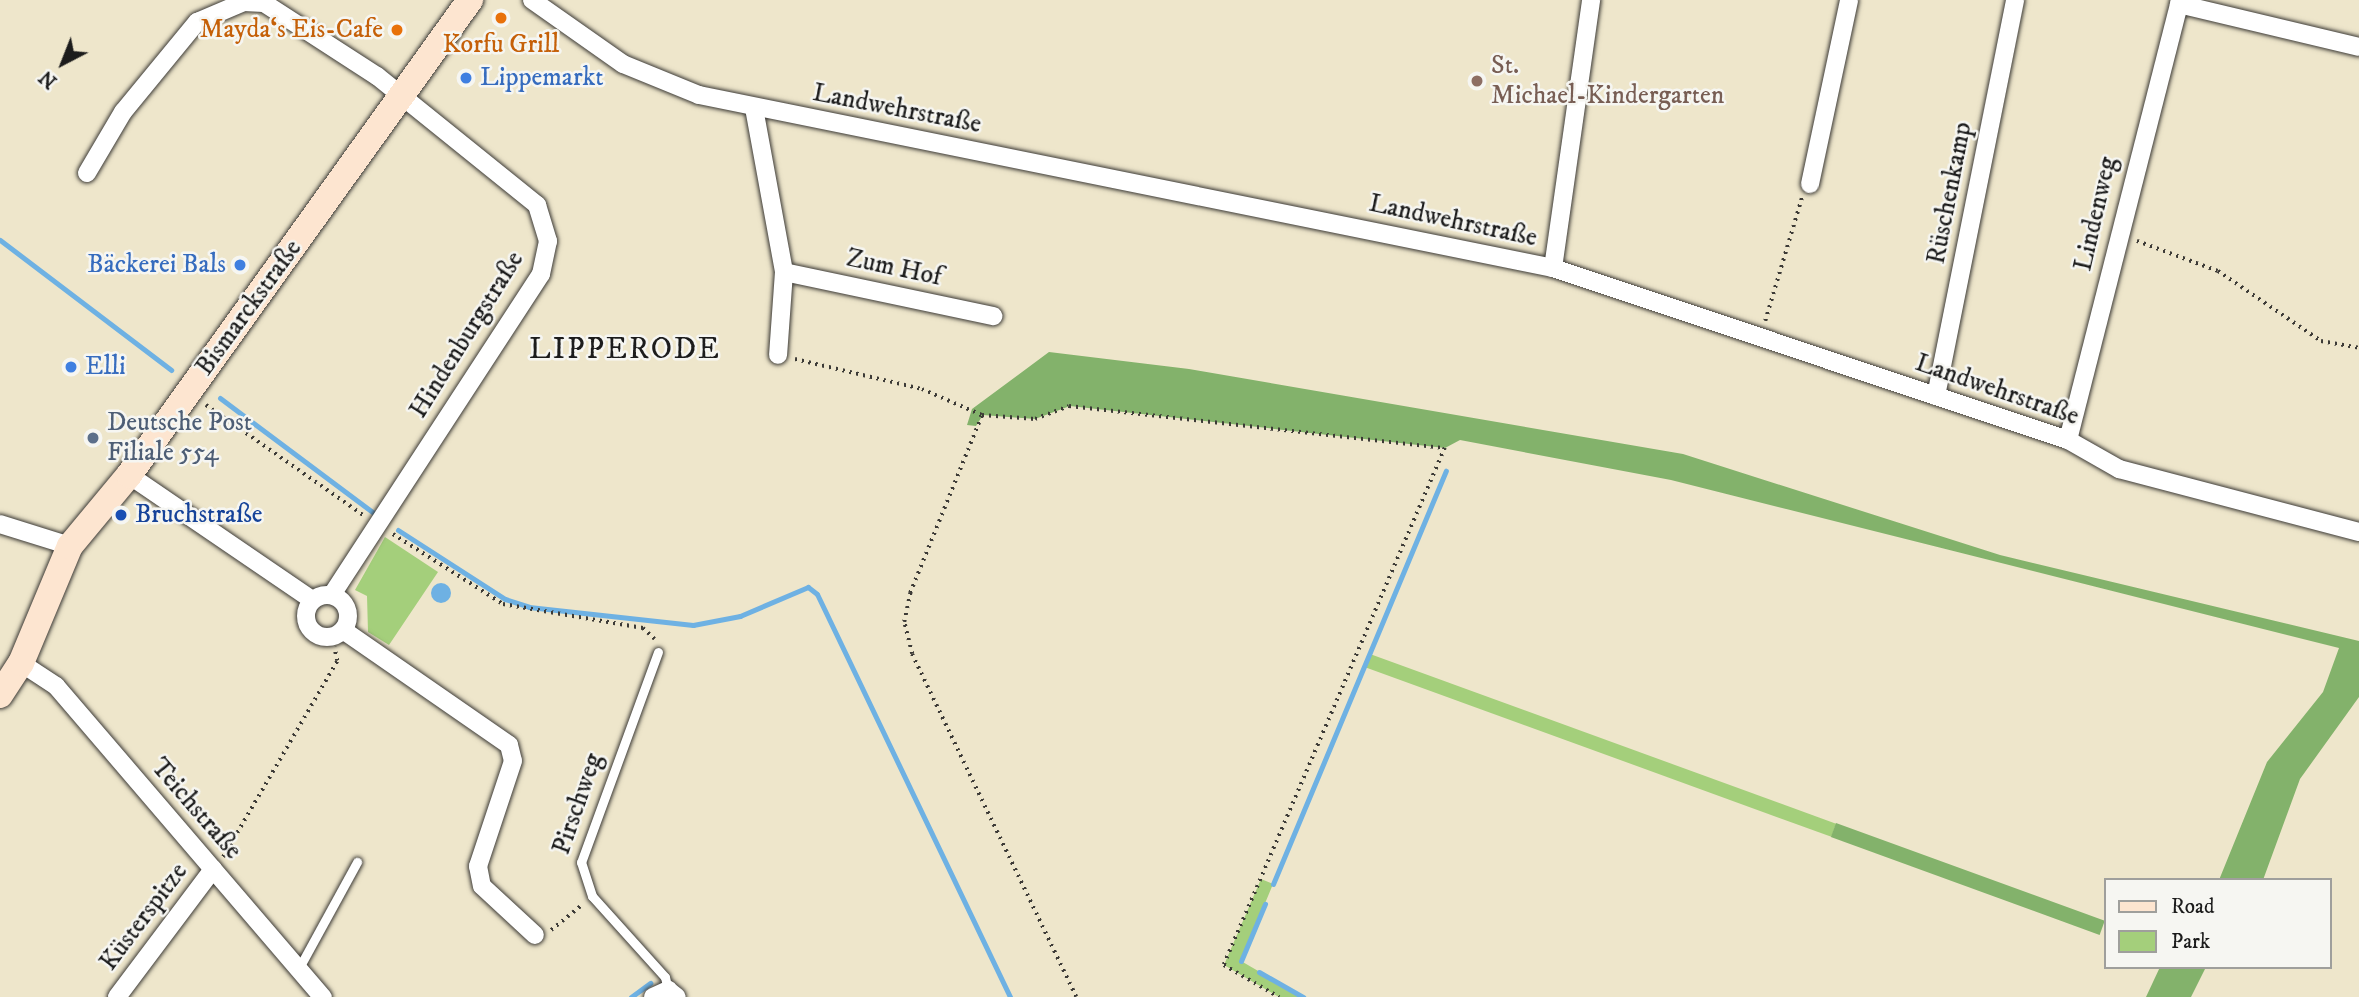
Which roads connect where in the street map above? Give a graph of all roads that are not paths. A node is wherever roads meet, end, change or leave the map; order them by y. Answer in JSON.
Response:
{"nodes":[{"id":1,"x":470,"y":0,"type":"edge"},
{"id":2,"x":532,"y":0,"type":"edge"},
{"id":3,"x":1591,"y":0,"type":"edge"},
{"id":4,"x":1849,"y":0,"type":"edge"},
{"id":5,"x":2015,"y":0,"type":"edge"},
{"id":6,"x":2179,"y":2,"type":"edge"},
{"id":7,"x":2359,"y":47,"type":"edge"},
{"id":8,"x":404,"y":97,"type":"junction"},
{"id":9,"x":754,"y":108,"type":"junction"},
{"id":10,"x":87,"y":173,"type":"dead end"},
{"id":11,"x":1810,"y":184,"type":"road end"},
{"id":12,"x":1553,"y":268,"type":"junction"},
{"id":13,"x":784,"y":272,"type":"junction"},
{"id":14,"x":993,"y":316,"type":"dead end"},
{"id":15,"x":778,"y":355,"type":"road end"},
{"id":16,"x":1936,"y":396,"type":"junction"},
{"id":17,"x":2068,"y":440,"type":"junction"},
{"id":18,"x":129,"y":475,"type":"junction"},
{"id":19,"x":0,"y":524,"type":"edge"},
{"id":20,"x":2359,"y":532,"type":"edge"},
{"id":21,"x":69,"y":546,"type":"junction"},
{"id":22,"x":332,"y":594,"type":"junction"},
{"id":23,"x":312,"y":600,"type":"junction"},
{"id":24,"x":338,"y":633,"type":"junction"},
{"id":25,"x":658,"y":652,"type":"road end"},
{"id":26,"x":22,"y":663,"type":"junction"},
{"id":27,"x":0,"y":695,"type":"edge"},
{"id":28,"x":357,"y":862,"type":"dead end"},
{"id":29,"x":213,"y":869,"type":"junction"},
{"id":30,"x":536,"y":935,"type":"road end"},
{"id":31,"x":299,"y":968,"type":"junction"},
{"id":32,"x":666,"y":995,"type":"edge"},
{"id":33,"x":117,"y":997,"type":"edge"},
{"id":34,"x":323,"y":997,"type":"edge"}],
"edges":[{"from":1,"to":8,"type":"main road","name":"Bismarckstraße"},
{"from":2,"to":9,"type":"street","name":"Landwehrstraße"},
{"from":3,"to":12,"type":"street"},
{"from":4,"to":11,"type":"street"},
{"from":5,"to":16,"type":"street","name":"Rüschenkamp"},
{"from":6,"to":7,"type":"street"},
{"from":6,"to":17,"type":"street","name":"Lindenweg"},
{"from":8,"to":10,"type":"street","name":"Hindenburgstraße"},
{"from":8,"to":18,"type":"main road","name":"Bismarckstraße"},
{"from":8,"to":22,"type":"street","name":"Hindenburgstraße"},
{"from":9,"to":12,"type":"street","name":"Landwehrstraße"},
{"from":9,"to":13,"type":"street"},
{"from":12,"to":16,"type":"street","name":"Landwehrstraße"},
{"from":13,"to":14,"type":"street","name":"Zum Hof"},
{"from":13,"to":15,"type":"street"},
{"from":16,"to":17,"type":"street","name":"Landwehrstraße"},
{"from":17,"to":20,"type":"street","name":"Landwehrstraße"},
{"from":18,"to":21,"type":"main road","name":"Bismarckstraße"},
{"from":18,"to":23,"type":"street"},
{"from":19,"to":21,"type":"street"},
{"from":21,"to":26,"type":"main road","name":"Bismarckstraße"},
{"from":22,"to":23,"type":"street"},
{"from":22,"to":24,"type":"street"},
{"from":23,"to":24,"type":"street"},
{"from":24,"to":30,"type":"street"},
{"from":25,"to":32,"type":"lane","name":"Pirschweg"},
{"from":26,"to":27,"type":"main road","name":"Bismarckstraße"},
{"from":26,"to":29,"type":"street","name":"Teichstraße"},
{"from":28,"to":31,"type":"lane"},
{"from":29,"to":31,"type":"street","name":"Teichstraße"},
{"from":29,"to":33,"type":"street","name":"Küsterspitze"},
{"from":31,"to":34,"type":"street","name":"Teichstraße"}]}
